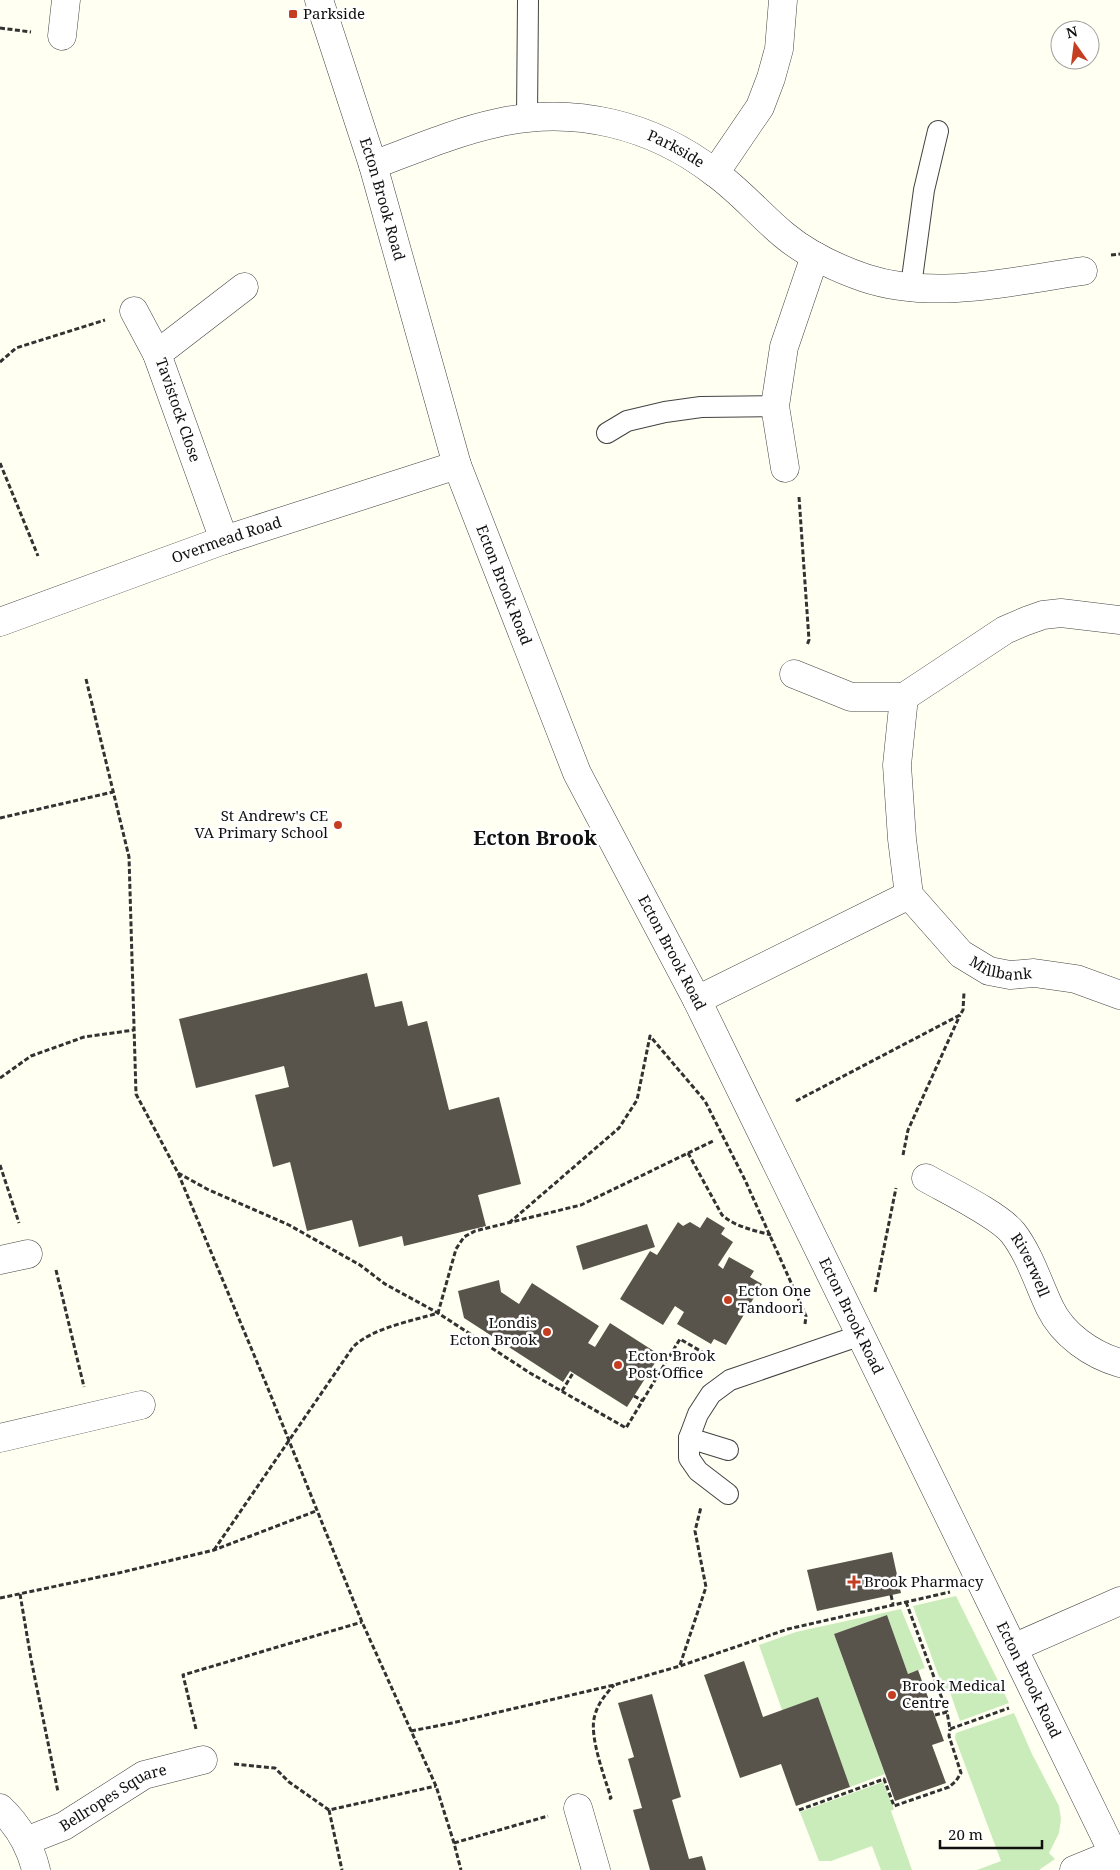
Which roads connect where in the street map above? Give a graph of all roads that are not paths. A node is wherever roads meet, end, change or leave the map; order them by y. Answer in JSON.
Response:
{"nodes":[{"id":1,"x":66,"y":0,"type":"edge"},
{"id":2,"x":319,"y":0,"type":"edge"},
{"id":3,"x":528,"y":0,"type":"edge"},
{"id":4,"x":783,"y":0,"type":"edge"},
{"id":5,"x":62,"y":36,"type":"dead end"},
{"id":6,"x":527,"y":118,"type":"junction"},
{"id":7,"x":938,"y":131,"type":"dead end"},
{"id":8,"x":373,"y":165,"type":"junction"},
{"id":9,"x":715,"y":173,"type":"junction"},
{"id":10,"x":815,"y":256,"type":"junction"},
{"id":11,"x":1082,"y":271,"type":"dead end"},
{"id":12,"x":911,"y":286,"type":"junction"},
{"id":13,"x":244,"y":287,"type":"dead end"},
{"id":14,"x":134,"y":311,"type":"road end"},
{"id":15,"x":157,"y":354,"type":"junction"},
{"id":16,"x":775,"y":406,"type":"junction"},
{"id":17,"x":607,"y":433,"type":"dead end"},
{"id":18,"x":457,"y":465,"type":"junction"},
{"id":19,"x":785,"y":468,"type":"road end"},
{"id":20,"x":224,"y":540,"type":"junction"},
{"id":21,"x":1120,"y":620,"type":"edge"},
{"id":22,"x":0,"y":622,"type":"edge"},
{"id":23,"x":794,"y":674,"type":"road end"},
{"id":24,"x":904,"y":697,"type":"junction"},
{"id":25,"x":909,"y":895,"type":"junction"},
{"id":26,"x":1120,"y":995,"type":"edge"},
{"id":27,"x":697,"y":1000,"type":"junction"},
{"id":28,"x":926,"y":1178,"type":"dead end"},
{"id":29,"x":28,"y":1254,"type":"road end"},
{"id":30,"x":0,"y":1260,"type":"edge"},
{"id":31,"x":860,"y":1335,"type":"junction"},
{"id":32,"x":1120,"y":1363,"type":"edge"},
{"id":33,"x":141,"y":1405,"type":"dead end"},
{"id":34,"x":0,"y":1438,"type":"edge"},
{"id":35,"x":689,"y":1438,"type":"junction"},
{"id":36,"x":728,"y":1450,"type":"dead end"},
{"id":37,"x":728,"y":1494,"type":"dead end"},
{"id":38,"x":1120,"y":1601,"type":"edge"},
{"id":39,"x":1013,"y":1648,"type":"junction"},
{"id":40,"x":202,"y":1760,"type":"road end"},
{"id":41,"x":0,"y":1808,"type":"edge"},
{"id":42,"x":578,"y":1808,"type":"dead end"},
{"id":43,"x":26,"y":1841,"type":"junction"},
{"id":44,"x":1117,"y":1860,"type":"edge"},
{"id":45,"x":36,"y":1870,"type":"edge"},
{"id":46,"x":596,"y":1870,"type":"edge"},
{"id":47,"x":1074,"y":1870,"type":"edge"}],
"edges":[{"from":1,"to":5,"type":"street"},
{"from":2,"to":8,"type":"street","name":"Ecton Brook Road"},
{"from":3,"to":6,"type":"lane"},
{"from":4,"to":9,"type":"street","name":"Parkside"},
{"from":6,"to":8,"type":"street","name":"Parkside"},
{"from":6,"to":9,"type":"street","name":"Parkside"},
{"from":7,"to":12,"type":"lane"},
{"from":8,"to":18,"type":"street","name":"Ecton Brook Road"},
{"from":9,"to":10,"type":"street","name":"Parkside"},
{"from":10,"to":12,"type":"street","name":"Parkside"},
{"from":10,"to":16,"type":"street"},
{"from":11,"to":12,"type":"street","name":"Parkside"},
{"from":13,"to":15,"type":"street","name":"Tavistock Close"},
{"from":14,"to":15,"type":"street"},
{"from":15,"to":20,"type":"street","name":"Tavistock Close"},
{"from":16,"to":17,"type":"lane"},
{"from":16,"to":19,"type":"street"},
{"from":18,"to":20,"type":"street","name":"Overmead Road"},
{"from":18,"to":27,"type":"street","name":"Ecton Brook Road"},
{"from":20,"to":22,"type":"street","name":"Overmead Road"},
{"from":21,"to":24,"type":"street"},
{"from":23,"to":24,"type":"street"},
{"from":24,"to":25,"type":"street"},
{"from":25,"to":26,"type":"street","name":"Millbank"},
{"from":25,"to":27,"type":"street"},
{"from":27,"to":31,"type":"street","name":"Ecton Brook Road"},
{"from":28,"to":32,"type":"street","name":"Riverwell"},
{"from":29,"to":30,"type":"street"},
{"from":31,"to":35,"type":"lane"},
{"from":31,"to":39,"type":"street","name":"Ecton Brook Road"},
{"from":33,"to":34,"type":"street"},
{"from":35,"to":36,"type":"lane"},
{"from":35,"to":37,"type":"lane"},
{"from":38,"to":39,"type":"street"},
{"from":39,"to":44,"type":"street","name":"Ecton Brook Road"},
{"from":40,"to":43,"type":"street","name":"Bellropes Square"},
{"from":41,"to":43,"type":"street"},
{"from":42,"to":46,"type":"street"},
{"from":43,"to":45,"type":"street"},
{"from":44,"to":47,"type":"street"}]}
